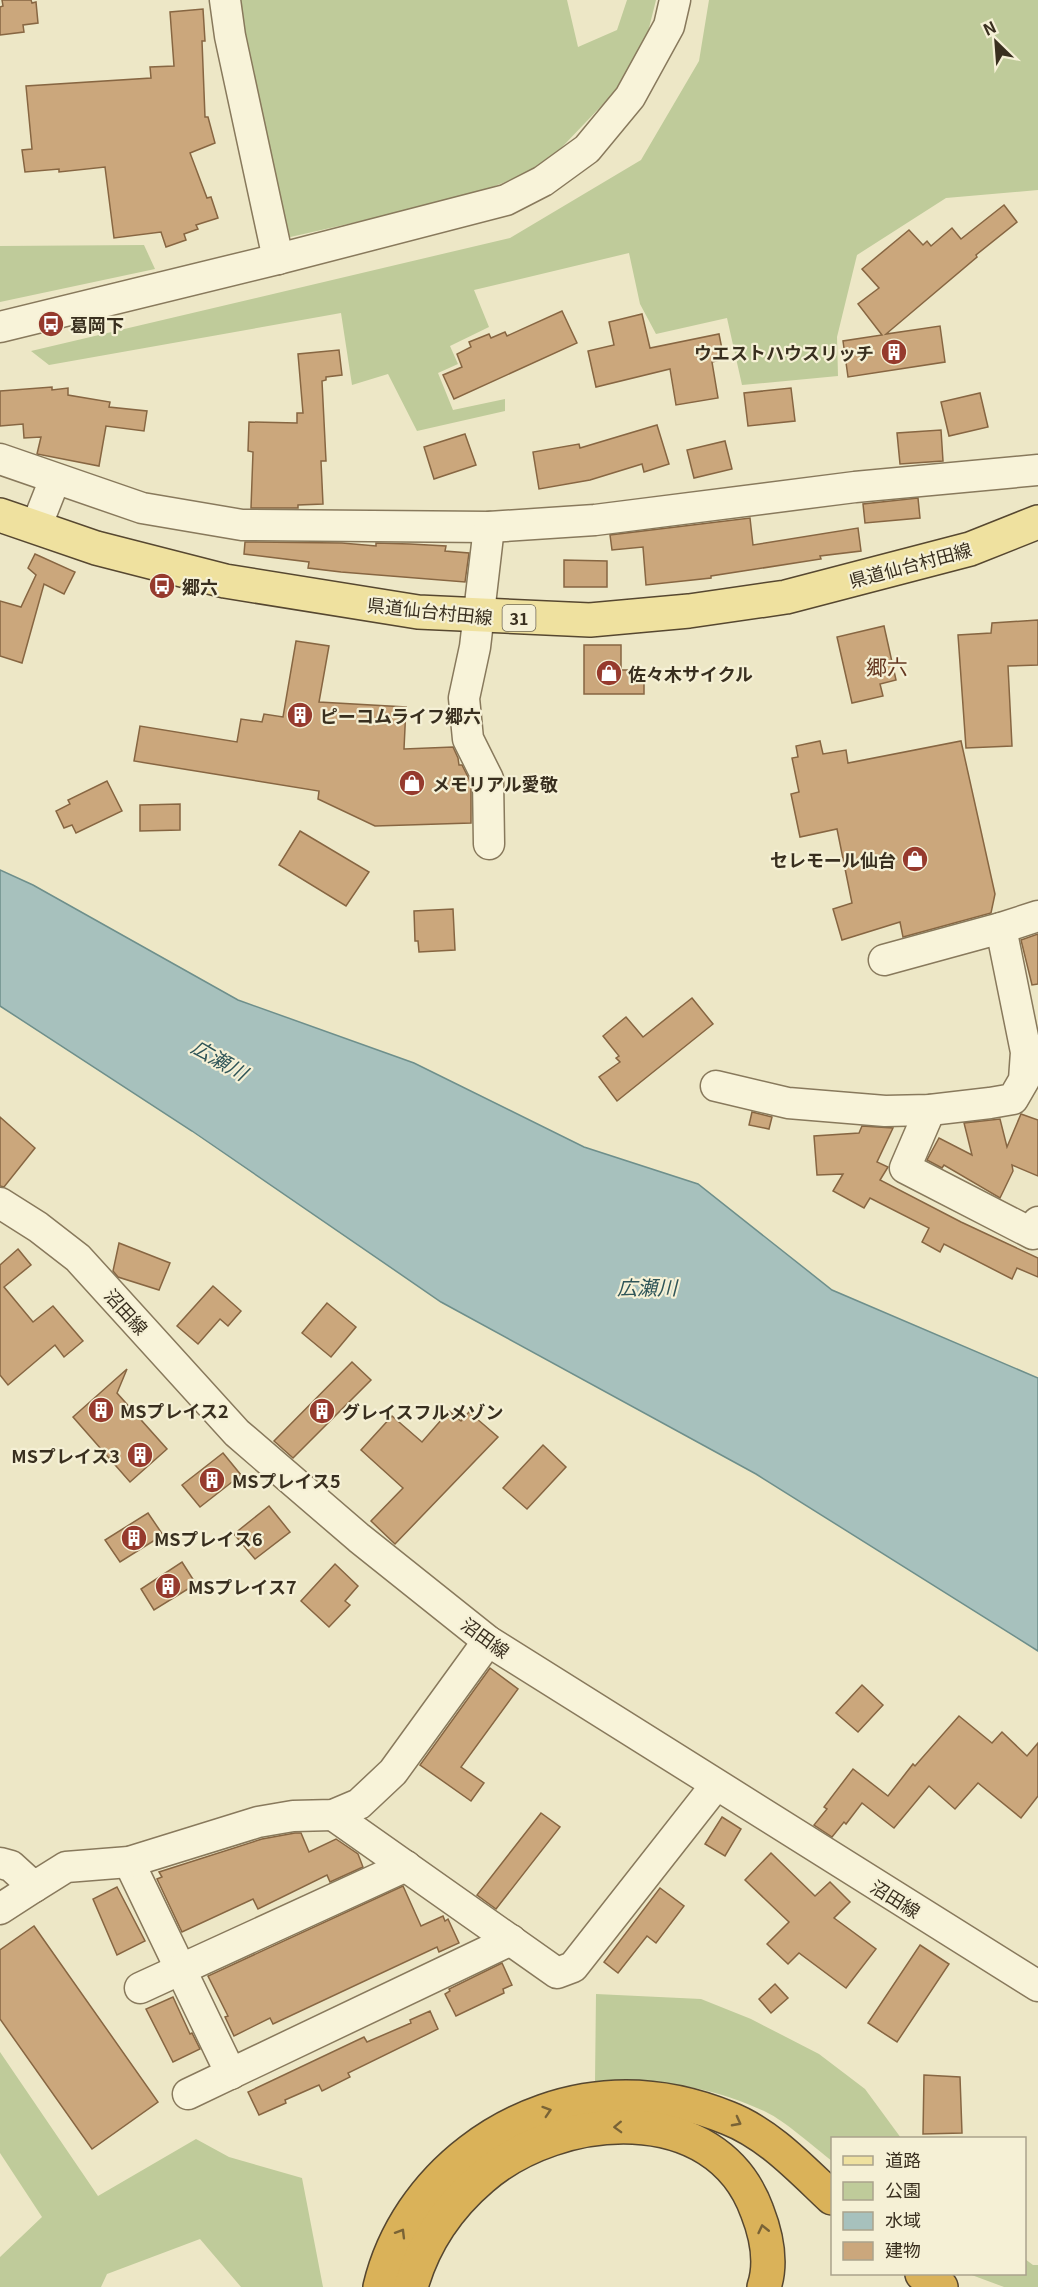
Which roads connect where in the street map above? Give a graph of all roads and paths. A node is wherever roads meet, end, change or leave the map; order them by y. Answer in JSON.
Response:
{"nodes":[{"id":1,"x":225,"y":0,"type":"edge"},
{"id":2,"x":675,"y":0,"type":"edge"},
{"id":3,"x":278,"y":260,"type":"junction"},
{"id":4,"x":0,"y":327,"type":"edge"},
{"id":5,"x":0,"y":459,"type":"edge"},
{"id":6,"x":1038,"y":470,"type":"edge"},
{"id":7,"x":56,"y":479,"type":"junction"},
{"id":8,"x":0,"y":515,"type":"edge"},
{"id":9,"x":1038,"y":522,"type":"edge"},
{"id":10,"x":36,"y":527,"type":"junction"},
{"id":11,"x":489,"y":527,"type":"junction"},
{"id":12,"x":480,"y":616,"type":"junction"},
{"id":13,"x":489,"y":844,"type":"dead end"},
{"id":14,"x":1038,"y":916,"type":"edge"},
{"id":15,"x":1001,"y":928,"type":"junction"},
{"id":16,"x":884,"y":960,"type":"dead end"},
{"id":17,"x":716,"y":1086,"type":"dead end"},
{"id":18,"x":930,"y":1110,"type":"junction"},
{"id":19,"x":0,"y":1203,"type":"edge"},
{"id":20,"x":1038,"y":1222,"type":"edge"},
{"id":21,"x":488,"y":1641,"type":"junction"},
{"id":22,"x":716,"y":1785,"type":"junction"},
{"id":23,"x":333,"y":1815,"type":"junction"},
{"id":24,"x":129,"y":1862,"type":"junction"},
{"id":25,"x":0,"y":1863,"type":"edge"},
{"id":26,"x":406,"y":1866,"type":"junction"},
{"id":27,"x":34,"y":1887,"type":"junction"},
{"id":28,"x":0,"y":1909,"type":"edge"},
{"id":29,"x":511,"y":1940,"type":"junction"},
{"id":30,"x":180,"y":1970,"type":"junction"},
{"id":31,"x":1038,"y":1986,"type":"edge"},
{"id":32,"x":140,"y":1989,"type":"dead end"},
{"id":33,"x":231,"y":2074,"type":"junction"},
{"id":34,"x":188,"y":2094,"type":"dead end"},
{"id":35,"x":831,"y":2197,"type":"edge"},
{"id":36,"x":923,"y":2275,"type":"edge"},
{"id":37,"x":380,"y":2287,"type":"edge"},
{"id":38,"x":411,"y":2287,"type":"edge"},
{"id":39,"x":764,"y":2287,"type":"edge"},
{"id":40,"x":941,"y":2287,"type":"edge"}],
"edges":[{"from":1,"to":3,"type":"street"},
{"from":2,"to":3,"type":"street"},
{"from":3,"to":4,"type":"street"},
{"from":5,"to":7,"type":"street"},
{"from":6,"to":11,"type":"street"},
{"from":7,"to":10,"type":"street"},
{"from":7,"to":11,"type":"street"},
{"from":8,"to":10,"type":"main road","name":"県道仙台村田線","number":"31"},
{"from":9,"to":12,"type":"main road","name":"県道仙台村田線","number":"31"},
{"from":10,"to":12,"type":"main road","name":"県道仙台村田線","number":"31"},
{"from":11,"to":12,"type":"street"},
{"from":12,"to":13,"type":"street"},
{"from":14,"to":15,"type":"street"},
{"from":15,"to":16,"type":"street"},
{"from":15,"to":18,"type":"street"},
{"from":17,"to":18,"type":"street"},
{"from":18,"to":20,"type":"street"},
{"from":19,"to":21,"type":"street","name":"沼田線"},
{"from":21,"to":22,"type":"street","name":"沼田線"},
{"from":21,"to":23,"type":"street"},
{"from":22,"to":29,"type":"street"},
{"from":22,"to":31,"type":"street","name":"沼田線"},
{"from":23,"to":24,"type":"street"},
{"from":23,"to":26,"type":"street"},
{"from":24,"to":27,"type":"street"},
{"from":24,"to":30,"type":"street"},
{"from":25,"to":27,"type":"street"},
{"from":26,"to":29,"type":"street"},
{"from":26,"to":30,"type":"street"},
{"from":27,"to":28,"type":"street"},
{"from":29,"to":33,"type":"street"},
{"from":30,"to":32,"type":"street"},
{"from":30,"to":33,"type":"street"},
{"from":33,"to":34,"type":"street"},
{"from":37,"to":35,"type":"highway","one_way":true},
{"from":36,"to":40,"type":"highway"},
{"from":39,"to":38,"type":"highway","one_way":true}]}
